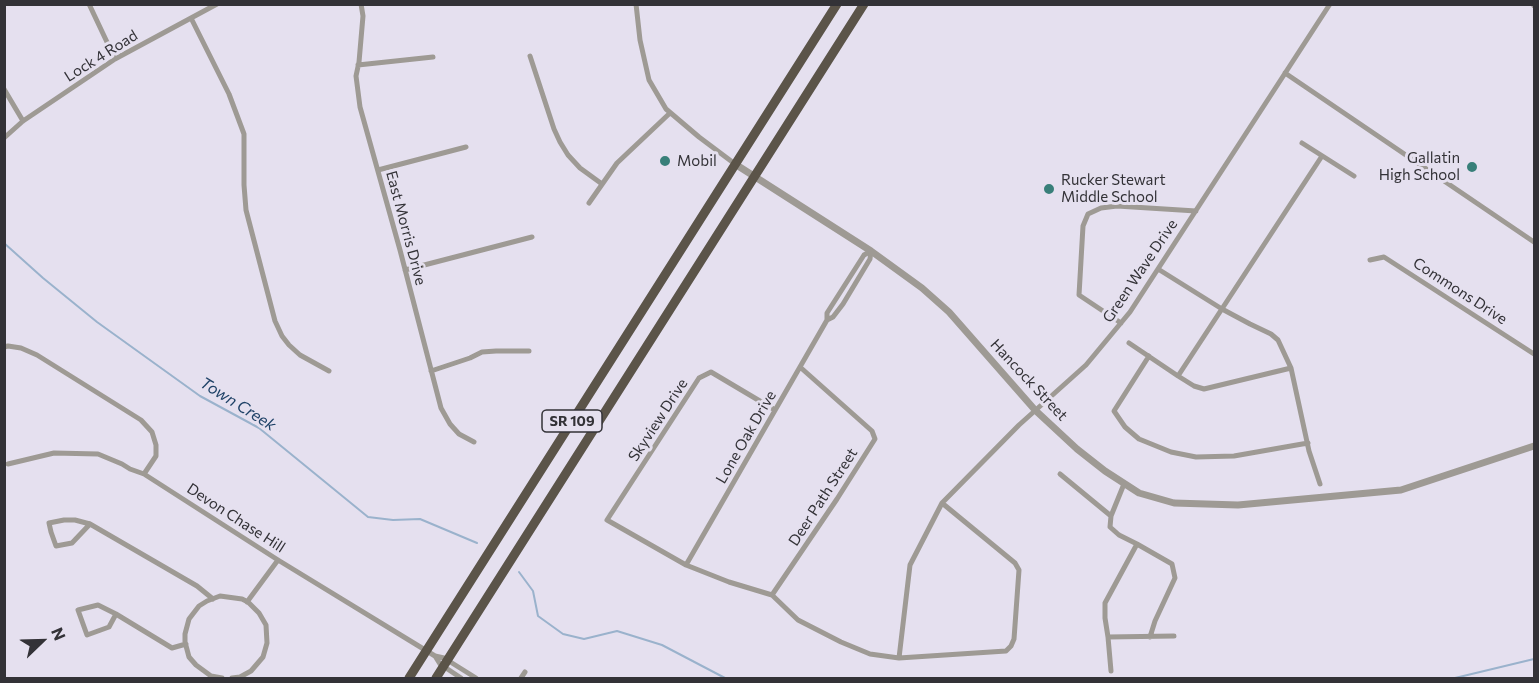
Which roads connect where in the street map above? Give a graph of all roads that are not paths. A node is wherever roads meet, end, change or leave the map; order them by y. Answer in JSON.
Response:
{"nodes":[{"id":1,"x":88,"y":4,"type":"edge"},
{"id":2,"x":201,"y":4,"type":"edge"},
{"id":3,"x":217,"y":4,"type":"edge"},
{"id":4,"x":361,"y":4,"type":"edge"},
{"id":5,"x":636,"y":4,"type":"edge"},
{"id":6,"x":837,"y":4,"type":"edge"},
{"id":7,"x":864,"y":4,"type":"edge"},
{"id":8,"x":1330,"y":4,"type":"edge"},
{"id":9,"x":204,"y":11,"type":"junction"},
{"id":10,"x":191,"y":18,"type":"junction"},
{"id":11,"x":530,"y":56,"type":"dead end"},
{"id":12,"x":433,"y":57,"type":"dead end"},
{"id":13,"x":115,"y":59,"type":"junction"},
{"id":14,"x":358,"y":65,"type":"junction"},
{"id":15,"x":1285,"y":73,"type":"junction"},
{"id":16,"x":4,"y":89,"type":"edge"},
{"id":17,"x":669,"y":113,"type":"junction"},
{"id":18,"x":22,"y":121,"type":"junction"},
{"id":19,"x":4,"y":138,"type":"edge"},
{"id":20,"x":1302,"y":143,"type":"dead end"},
{"id":21,"x":466,"y":147,"type":"dead end"},
{"id":22,"x":1322,"y":156,"type":"junction"},
{"id":23,"x":735,"y":164,"type":"junction"},
{"id":24,"x":378,"y":170,"type":"junction"},
{"id":25,"x":755,"y":176,"type":"junction"},
{"id":26,"x":1354,"y":176,"type":"dead end"},
{"id":27,"x":602,"y":184,"type":"junction"},
{"id":28,"x":590,"y":203,"type":"dead end"},
{"id":29,"x":1196,"y":212,"type":"junction"},
{"id":30,"x":532,"y":237,"type":"dead end"},
{"id":31,"x":1534,"y":242,"type":"edge"},
{"id":32,"x":872,"y":251,"type":"junction"},
{"id":33,"x":1370,"y":260,"type":"dead end"},
{"id":34,"x":1158,"y":268,"type":"junction"},
{"id":35,"x":405,"y":270,"type":"junction"},
{"id":36,"x":1222,"y":309,"type":"junction"},
{"id":37,"x":1121,"y":323,"type":"junction"},
{"id":38,"x":1129,"y":343,"type":"dead end"},
{"id":39,"x":4,"y":347,"type":"edge"},
{"id":40,"x":529,"y":351,"type":"dead end"},
{"id":41,"x":1534,"y":354,"type":"edge"},
{"id":42,"x":1149,"y":356,"type":"junction"},
{"id":43,"x":800,"y":367,"type":"junction"},
{"id":44,"x":1291,"y":368,"type":"junction"},
{"id":45,"x":329,"y":371,"type":"dead end"},
{"id":46,"x":431,"y":371,"type":"junction"},
{"id":47,"x":1178,"y":376,"type":"junction"},
{"id":48,"x":1035,"y":410,"type":"junction"},
{"id":49,"x":775,"y":411,"type":"junction"},
{"id":50,"x":474,"y":442,"type":"dead end"},
{"id":51,"x":1308,"y":443,"type":"junction"},
{"id":52,"x":1534,"y":446,"type":"edge"},
{"id":53,"x":8,"y":464,"type":"dead end"},
{"id":54,"x":144,"y":474,"type":"junction"},
{"id":55,"x":1060,"y":474,"type":"dead end"},
{"id":56,"x":1124,"y":484,"type":"junction"},
{"id":57,"x":1320,"y":484,"type":"dead end"},
{"id":58,"x":942,"y":503,"type":"junction"},
{"id":59,"x":1111,"y":516,"type":"junction"},
{"id":60,"x":90,"y":524,"type":"junction"},
{"id":61,"x":1137,"y":544,"type":"junction"},
{"id":62,"x":278,"y":560,"type":"junction"},
{"id":63,"x":686,"y":565,"type":"junction"},
{"id":64,"x":772,"y":596,"type":"junction"},
{"id":65,"x":213,"y":599,"type":"junction"},
{"id":66,"x":247,"y":602,"type":"junction"},
{"id":67,"x":116,"y":614,"type":"junction"},
{"id":68,"x":1174,"y":636,"type":"dead end"},
{"id":69,"x":1108,"y":637,"type":"junction"},
{"id":70,"x":1150,"y":637,"type":"junction"},
{"id":71,"x":186,"y":644,"type":"junction"},
{"id":72,"x":426,"y":650,"type":"junction"},
{"id":73,"x":900,"y":658,"type":"junction"},
{"id":74,"x":446,"y":664,"type":"junction"},
{"id":75,"x":1111,"y":671,"type":"dead end"},
{"id":76,"x":204,"y":672,"type":"junction"},
{"id":77,"x":525,"y":672,"type":"dead end"},
{"id":78,"x":241,"y":677,"type":"edge"},
{"id":79,"x":200,"y":678,"type":"edge"},
{"id":80,"x":222,"y":678,"type":"edge"},
{"id":81,"x":232,"y":678,"type":"edge"},
{"id":82,"x":409,"y":678,"type":"edge"},
{"id":83,"x":436,"y":678,"type":"edge"},
{"id":84,"x":461,"y":678,"type":"edge"},
{"id":85,"x":476,"y":678,"type":"edge"},
{"id":86,"x":521,"y":678,"type":"edge"}],
"edges":[{"from":1,"to":13,"type":"street"},
{"from":2,"to":9,"type":"street"},
{"from":3,"to":9,"type":"street","name":"Lock 4 Road"},
{"from":4,"to":14,"type":"street","name":"East Morris Drive"},
{"from":5,"to":17,"type":"street","name":"Hancock Street"},
{"from":6,"to":23,"type":"highway","number":"SR 109"},
{"from":7,"to":25,"type":"highway","number":"SR 109"},
{"from":8,"to":15,"type":"street","name":"Green Wave Drive"},
{"from":9,"to":10,"type":"street","name":"Lock 4 Road"},
{"from":10,"to":13,"type":"street","name":"Lock 4 Road"},
{"from":10,"to":45,"type":"street"},
{"from":11,"to":27,"type":"street"},
{"from":12,"to":14,"type":"street"},
{"from":13,"to":18,"type":"street","name":"Lock 4 Road"},
{"from":14,"to":24,"type":"street","name":"East Morris Drive"},
{"from":15,"to":29,"type":"street","name":"Green Wave Drive"},
{"from":15,"to":31,"type":"street"},
{"from":16,"to":18,"type":"street"},
{"from":17,"to":23,"type":"street","name":"Hancock Street"},
{"from":17,"to":27,"type":"street"},
{"from":18,"to":19,"type":"street","name":"Lock 4 Road"},
{"from":20,"to":22,"type":"street"},
{"from":21,"to":24,"type":"street"},
{"from":22,"to":26,"type":"street"},
{"from":22,"to":36,"type":"street"},
{"from":23,"to":25,"type":"street","name":"Hancock Street"},
{"from":23,"to":72,"type":"highway","number":"SR 109"},
{"from":24,"to":35,"type":"street","name":"East Morris Drive"},
{"from":25,"to":32,"type":"street","name":"Hancock Street"},
{"from":25,"to":74,"type":"highway","number":"SR 109"},
{"from":27,"to":28,"type":"street"},
{"from":29,"to":34,"type":"street","name":"Green Wave Drive"},
{"from":29,"to":37,"type":"street"},
{"from":30,"to":35,"type":"street"},
{"from":32,"to":43,"type":"street","name":"Lone Oak Drive"},
{"from":32,"to":48,"type":"street","name":"Hancock Street"},
{"from":33,"to":41,"type":"street","name":"Commons Drive"},
{"from":34,"to":36,"type":"street"},
{"from":34,"to":37,"type":"street","name":"Green Wave Drive"},
{"from":35,"to":46,"type":"street","name":"East Morris Drive"},
{"from":36,"to":44,"type":"street"},
{"from":36,"to":47,"type":"street"},
{"from":37,"to":48,"type":"street","name":"Green Wave Drive"},
{"from":38,"to":42,"type":"street"},
{"from":39,"to":54,"type":"street"},
{"from":40,"to":46,"type":"street"},
{"from":42,"to":47,"type":"street"},
{"from":42,"to":51,"type":"street"},
{"from":43,"to":49,"type":"street","name":"Lone Oak Drive"},
{"from":43,"to":64,"type":"street","name":"Deer Path Street"},
{"from":44,"to":47,"type":"street"},
{"from":44,"to":51,"type":"street"},
{"from":46,"to":50,"type":"street","name":"East Morris Drive"},
{"from":48,"to":56,"type":"street","name":"Hancock Street"},
{"from":48,"to":58,"type":"street","name":"Green Wave Drive"},
{"from":49,"to":63,"type":"street","name":"Lone Oak Drive"},
{"from":49,"to":63,"type":"street","name":"Skyview Drive"},
{"from":51,"to":57,"type":"street"},
{"from":52,"to":56,"type":"street","name":"Hancock Street"},
{"from":53,"to":54,"type":"street","name":"Devon Chase Hill"},
{"from":54,"to":62,"type":"street","name":"Devon Chase Hill"},
{"from":55,"to":59,"type":"street"},
{"from":56,"to":59,"type":"street"},
{"from":58,"to":73,"type":"street","name":"Green Wave Drive"},
{"from":58,"to":73,"type":"street"},
{"from":59,"to":61,"type":"street"},
{"from":60,"to":60,"type":"street"},
{"from":60,"to":65,"type":"street"},
{"from":61,"to":69,"type":"street"},
{"from":61,"to":70,"type":"street"},
{"from":62,"to":66,"type":"street"},
{"from":62,"to":72,"type":"street","name":"Devon Chase Hill"},
{"from":63,"to":64,"type":"street"},
{"from":64,"to":73,"type":"street"},
{"from":65,"to":66,"type":"street"},
{"from":65,"to":71,"type":"street"},
{"from":66,"to":78,"type":"street"},
{"from":67,"to":67,"type":"street"},
{"from":67,"to":71,"type":"street"},
{"from":68,"to":70,"type":"street"},
{"from":69,"to":70,"type":"street"},
{"from":69,"to":75,"type":"street"},
{"from":71,"to":76,"type":"street"},
{"from":72,"to":74,"type":"street","name":"Devon Chase Hill"},
{"from":72,"to":82,"type":"highway","number":"SR 109"},
{"from":74,"to":83,"type":"highway","number":"SR 109"},
{"from":74,"to":84,"type":"street"},
{"from":74,"to":85,"type":"street"},
{"from":76,"to":79,"type":"street"},
{"from":76,"to":80,"type":"street"},
{"from":77,"to":86,"type":"street"},
{"from":78,"to":81,"type":"street"}]}
